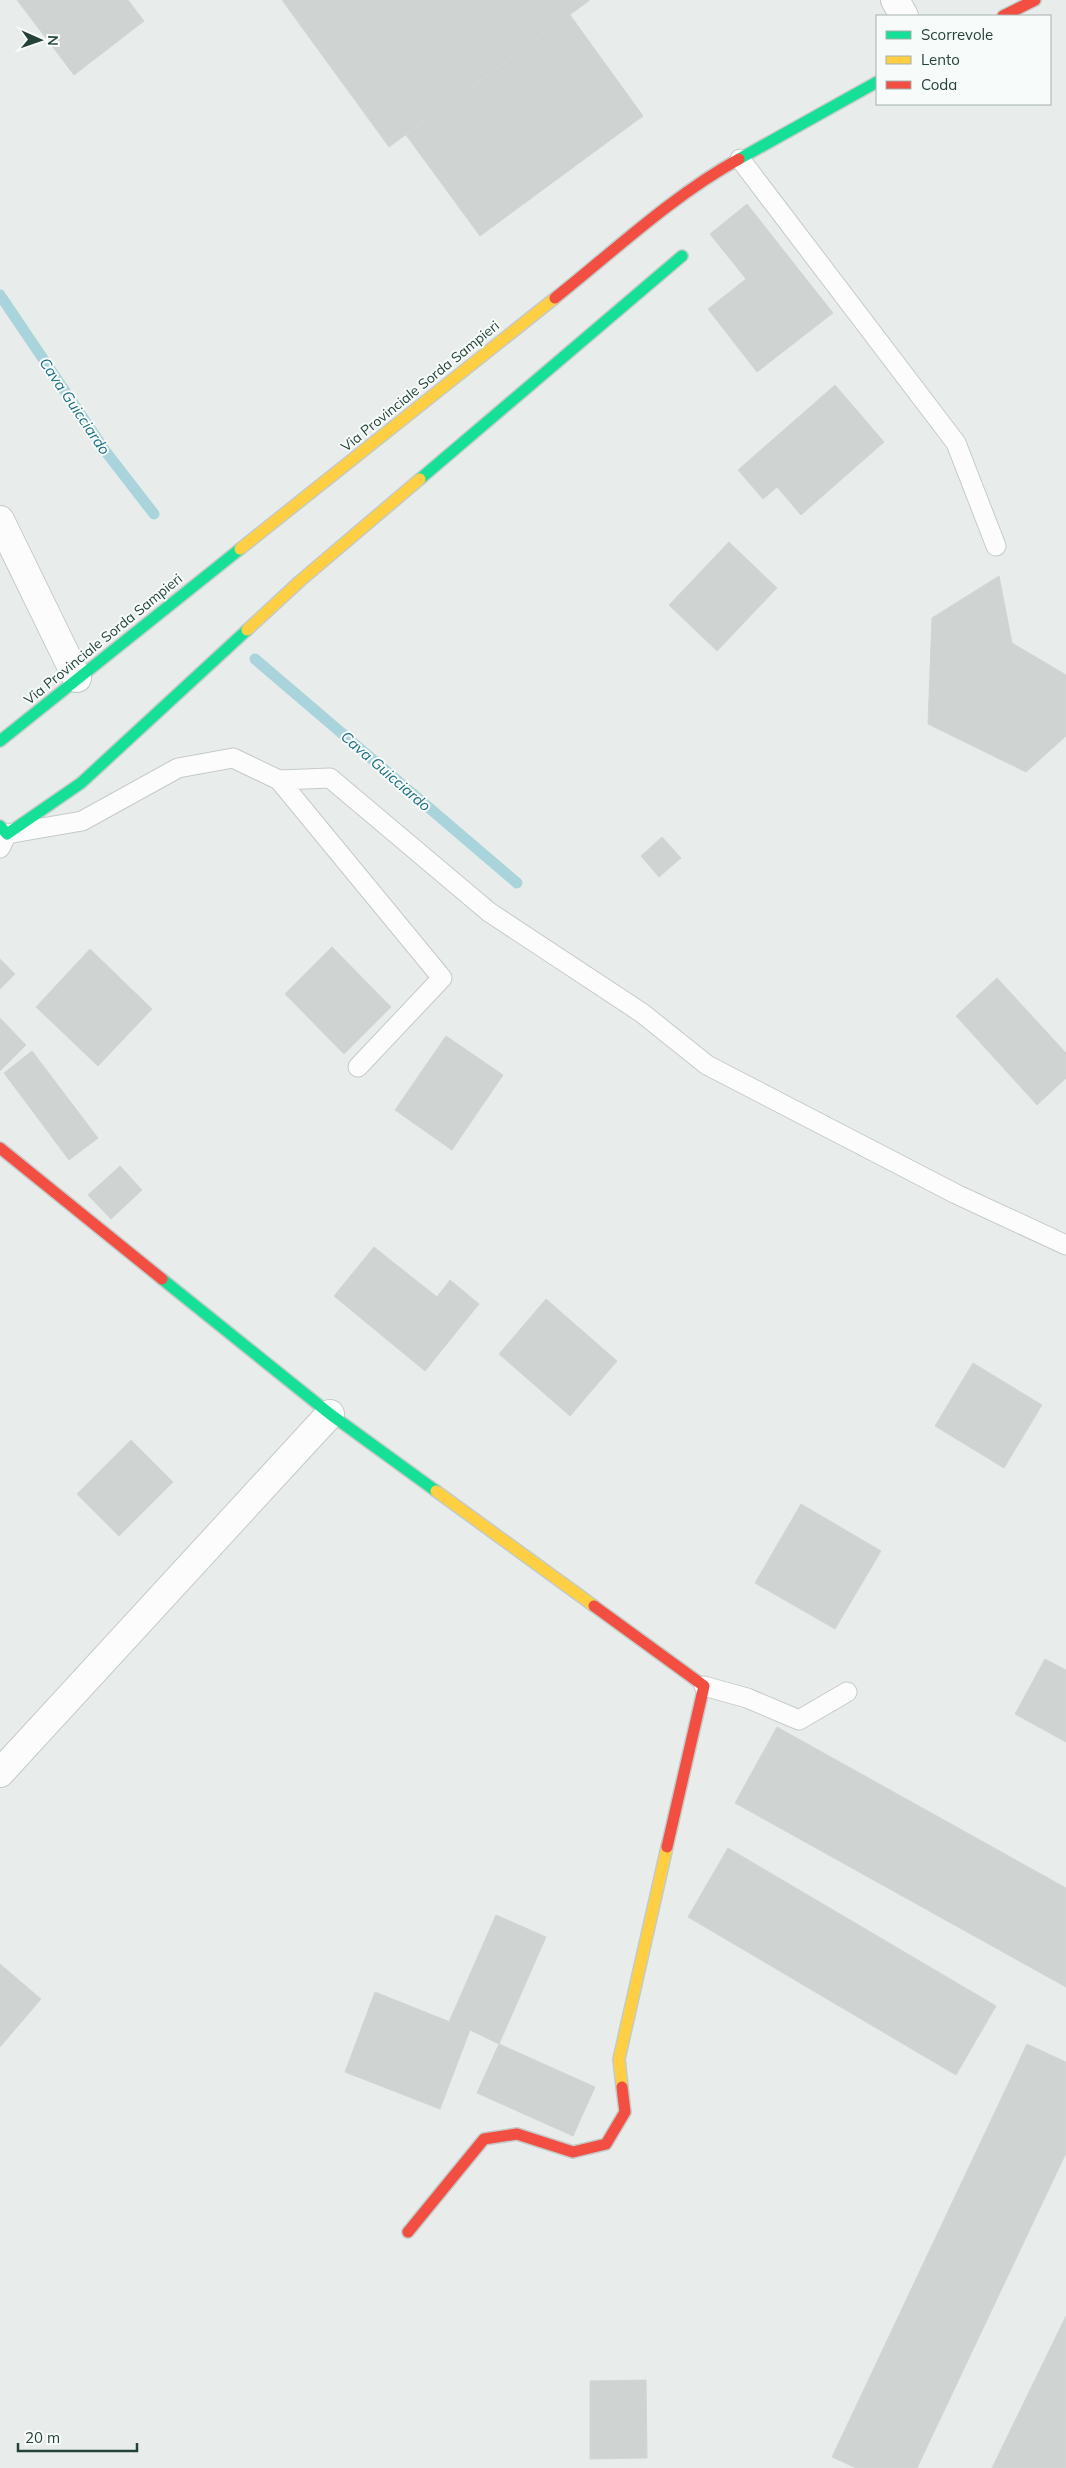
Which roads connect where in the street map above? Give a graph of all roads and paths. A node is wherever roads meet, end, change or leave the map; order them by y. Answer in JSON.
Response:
{"nodes":[{"id":1,"x":895,"y":0,"type":"edge"},
{"id":2,"x":1034,"y":0,"type":"edge"},
{"id":3,"x":903,"y":15,"type":"edge"},
{"id":4,"x":1005,"y":15,"type":"edge"},
{"id":5,"x":876,"y":83,"type":"edge"},
{"id":6,"x":740,"y":159,"type":"junction"},
{"id":7,"x":682,"y":256,"type":"dead end"},
{"id":8,"x":0,"y":520,"type":"edge"},
{"id":9,"x":996,"y":546,"type":"dead end"},
{"id":10,"x":77,"y":678,"type":"junction"},
{"id":11,"x":0,"y":741,"type":"edge"},
{"id":12,"x":279,"y":780,"type":"junction"},
{"id":13,"x":2,"y":836,"type":"edge"},
{"id":14,"x":358,"y":1067,"type":"dead end"},
{"id":15,"x":0,"y":1148,"type":"edge"},
{"id":16,"x":1066,"y":1245,"type":"edge"},
{"id":17,"x":330,"y":1414,"type":"junction"},
{"id":18,"x":704,"y":1686,"type":"junction"},
{"id":19,"x":847,"y":1692,"type":"dead end"},
{"id":20,"x":0,"y":1773,"type":"edge"},
{"id":21,"x":408,"y":2232,"type":"dead end"}],
"edges":[{"from":1,"to":3,"type":"street"},
{"from":2,"to":4,"type":"street"},
{"from":5,"to":6,"type":"street","name":"Via Provinciale Sorda Sampieri"},
{"from":6,"to":9,"type":"lane"},
{"from":6,"to":10,"type":"street","name":"Via Provinciale Sorda Sampieri"},
{"from":7,"to":13,"type":"street"},
{"from":8,"to":10,"type":"street"},
{"from":10,"to":11,"type":"street","name":"Via Provinciale Sorda Sampieri"},
{"from":12,"to":13,"type":"lane"},
{"from":12,"to":14,"type":"lane"},
{"from":12,"to":16,"type":"lane"},
{"from":15,"to":17,"type":"street"},
{"from":17,"to":18,"type":"street"},
{"from":17,"to":20,"type":"street"},
{"from":18,"to":19,"type":"lane"},
{"from":18,"to":21,"type":"street"}]}
